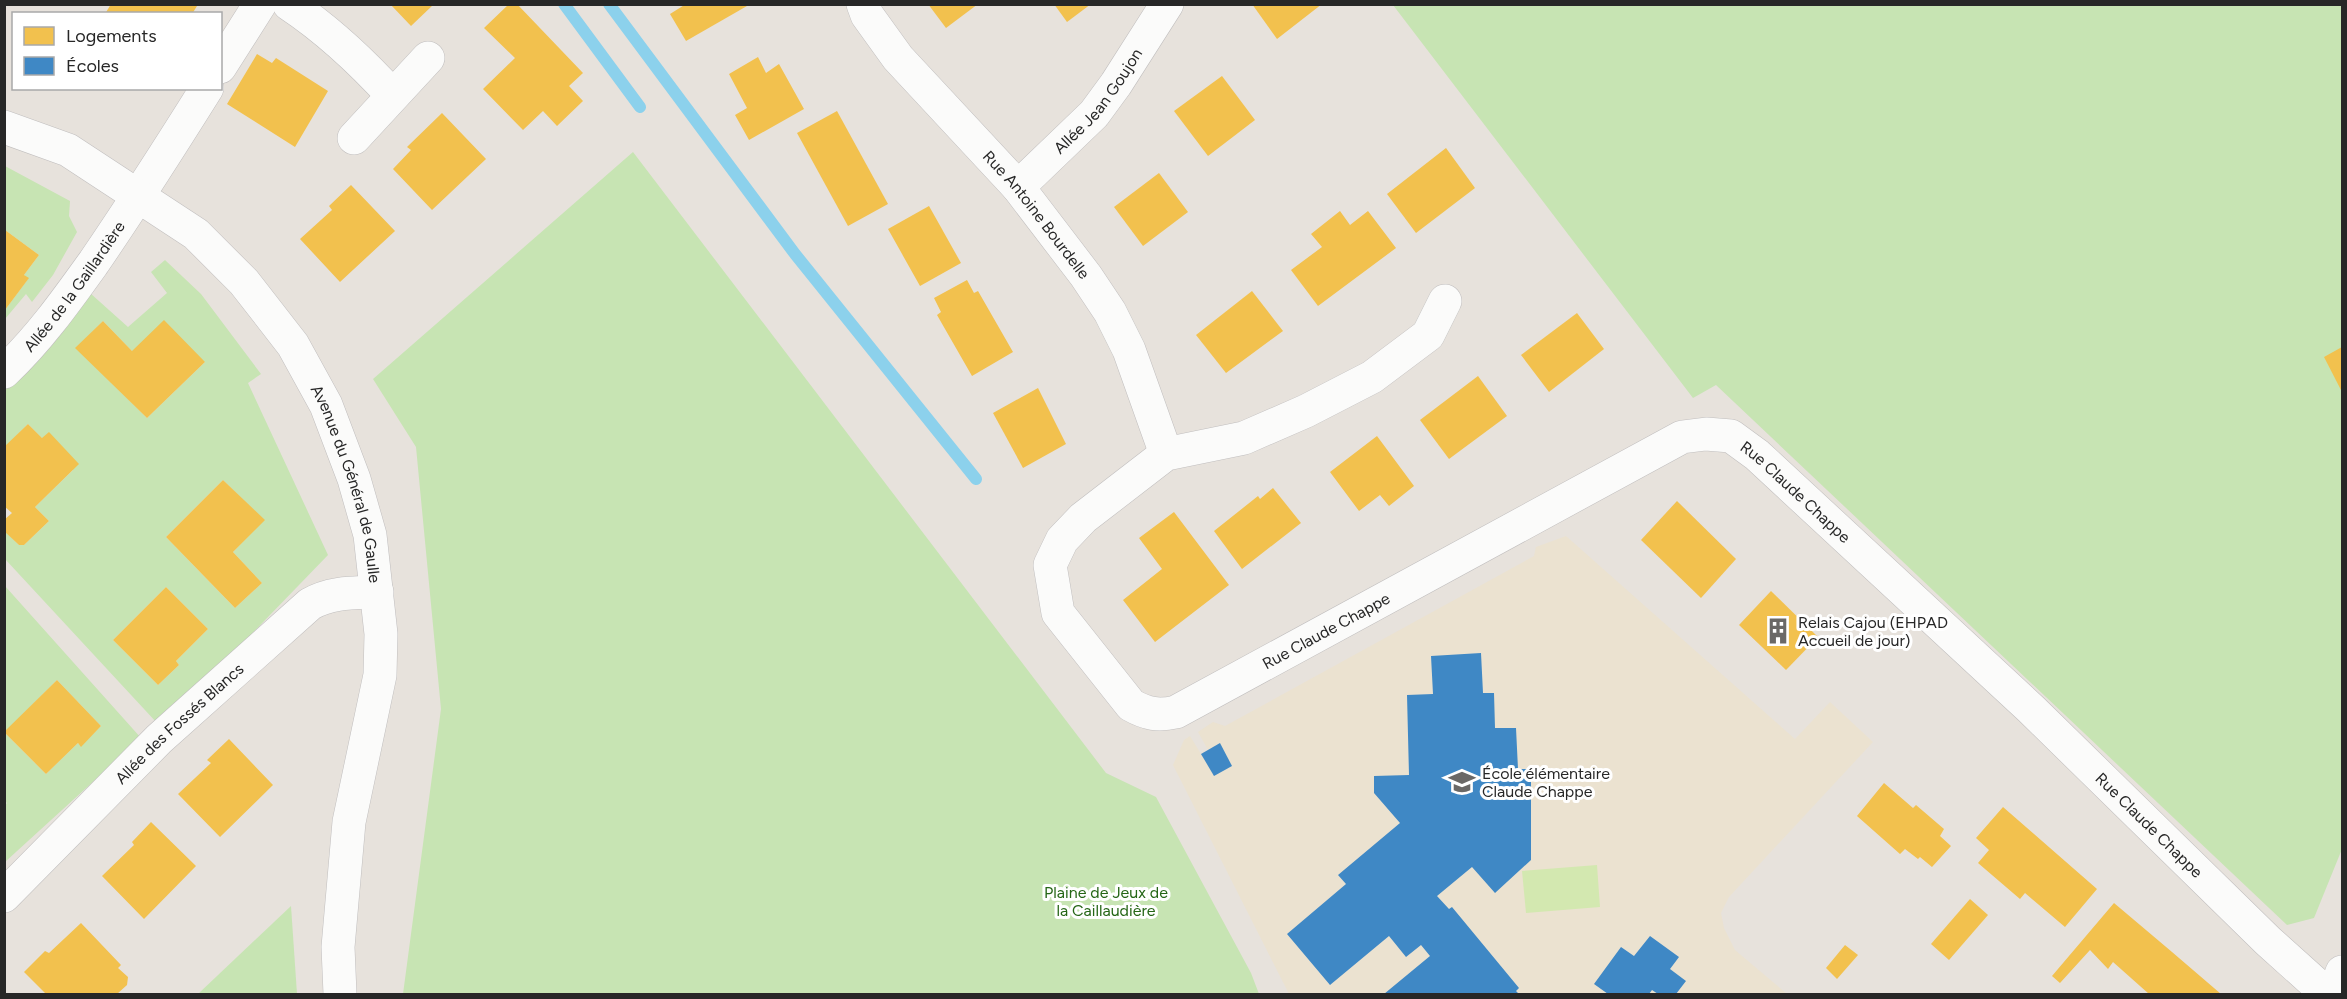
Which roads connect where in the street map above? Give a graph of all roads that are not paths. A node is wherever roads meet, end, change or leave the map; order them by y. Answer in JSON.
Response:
{"nodes":[{"id":1,"x":260,"y":4,"type":"edge"},
{"id":2,"x":289,"y":4,"type":"edge"},
{"id":3,"x":863,"y":4,"type":"edge"},
{"id":4,"x":1167,"y":4,"type":"edge"},
{"id":5,"x":428,"y":58,"type":"dead end"},
{"id":6,"x":222,"y":64,"type":"edge"},
{"id":7,"x":206,"y":90,"type":"edge"},
{"id":8,"x":393,"y":95,"type":"junction"},
{"id":9,"x":4,"y":127,"type":"edge"},
{"id":10,"x":354,"y":138,"type":"dead end"},
{"id":11,"x":1018,"y":188,"type":"junction"},
{"id":12,"x":139,"y":195,"type":"junction"},
{"id":13,"x":1446,"y":301,"type":"dead end"},
{"id":14,"x":4,"y":372,"type":"edge"},
{"id":15,"x":1166,"y":454,"type":"junction"},
{"id":16,"x":377,"y":592,"type":"junction"},
{"id":17,"x":4,"y":896,"type":"edge"},
{"id":18,"x":2343,"y":972,"type":"edge"},
{"id":19,"x":340,"y":994,"type":"edge"},
{"id":20,"x":2327,"y":994,"type":"edge"},
{"id":21,"x":2334,"y":994,"type":"edge"}],
"edges":[{"from":1,"to":6,"type":"street"},
{"from":2,"to":8,"type":"street"},
{"from":3,"to":11,"type":"street","name":"Rue Antoine Bourdelle"},
{"from":4,"to":11,"type":"street","name":"Allée Jean Goujon"},
{"from":5,"to":8,"type":"street"},
{"from":7,"to":12,"type":"street","name":"Allée de la Gaillardière"},
{"from":8,"to":10,"type":"street"},
{"from":9,"to":12,"type":"street","name":"Avenue du Général de Gaulle"},
{"from":11,"to":15,"type":"street","name":"Rue Antoine Bourdelle"},
{"from":12,"to":14,"type":"street","name":"Allée de la Gaillardière"},
{"from":12,"to":16,"type":"street","name":"Avenue du Général de Gaulle"},
{"from":13,"to":15,"type":"street"},
{"from":15,"to":20,"type":"street","name":"Rue Claude Chappe"},
{"from":16,"to":17,"type":"street","name":"Allée des Fossés Blancs"},
{"from":16,"to":19,"type":"street","name":"Avenue du Général de Gaulle"},
{"from":18,"to":21,"type":"street"}]}
